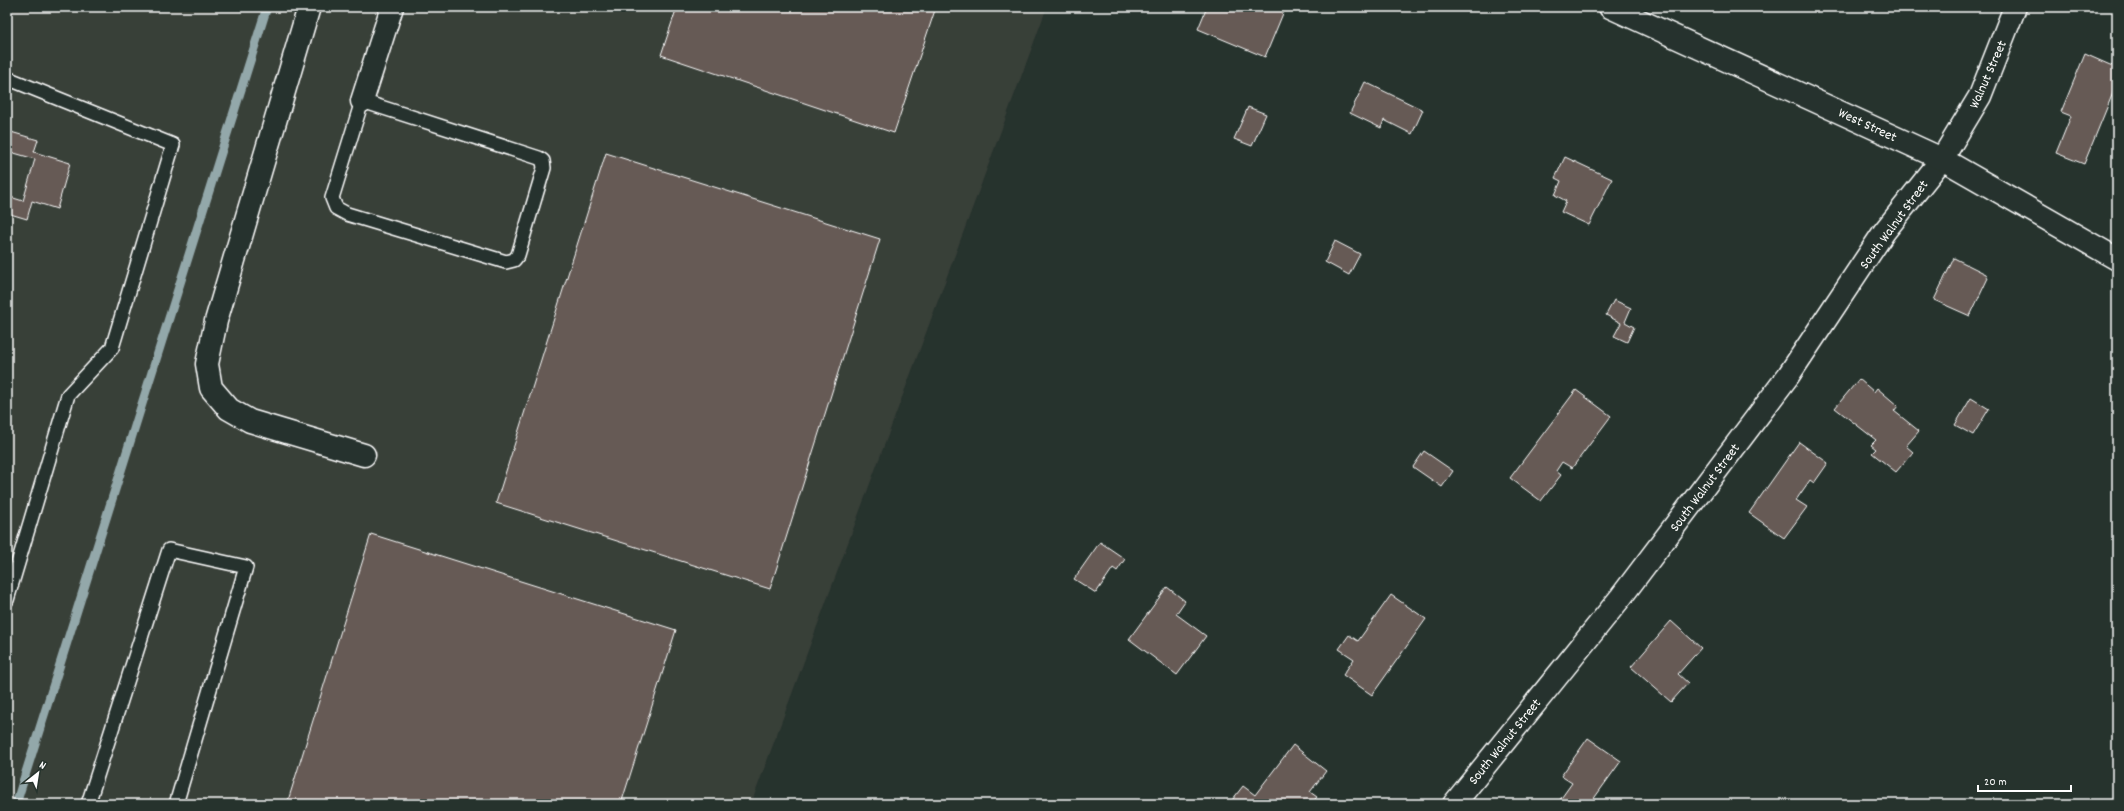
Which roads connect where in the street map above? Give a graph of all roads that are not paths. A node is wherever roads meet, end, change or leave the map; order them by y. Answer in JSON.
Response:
{"nodes":[{"id":1,"x":309,"y":7,"type":"edge"},
{"id":2,"x":392,"y":7,"type":"edge"},
{"id":3,"x":1610,"y":7,"type":"edge"},
{"id":4,"x":2015,"y":7,"type":"edge"},
{"id":5,"x":7,"y":78,"type":"edge"},
{"id":6,"x":362,"y":101,"type":"junction"},
{"id":7,"x":1942,"y":159,"type":"junction"},
{"id":8,"x":2117,"y":259,"type":"edge"},
{"id":9,"x":364,"y":455,"type":"dead end"},
{"id":10,"x":7,"y":600,"type":"edge"},
{"id":11,"x":88,"y":804,"type":"edge"},
{"id":12,"x":176,"y":804,"type":"edge"},
{"id":13,"x":1454,"y":804,"type":"edge"}],
"edges":[{"from":1,"to":9,"type":"street"},
{"from":2,"to":6,"type":"street"},
{"from":3,"to":7,"type":"street","name":"West Street"},
{"from":4,"to":7,"type":"street","name":"Walnut Street"},
{"from":5,"to":10,"type":"lane"},
{"from":6,"to":6,"type":"lane"},
{"from":7,"to":8,"type":"street","name":"West Street"},
{"from":7,"to":13,"type":"street","name":"South Walnut Street"},
{"from":11,"to":12,"type":"lane"}]}
